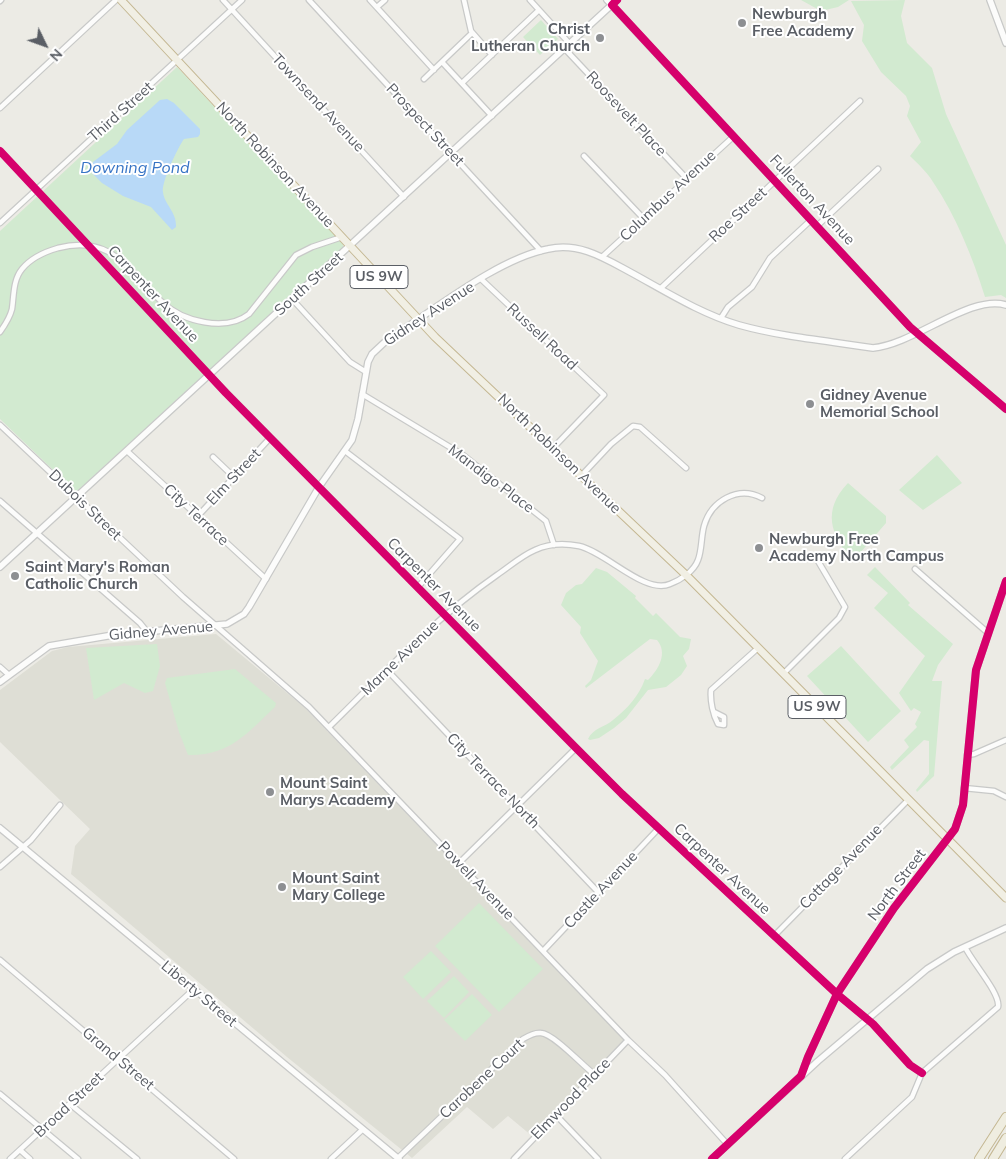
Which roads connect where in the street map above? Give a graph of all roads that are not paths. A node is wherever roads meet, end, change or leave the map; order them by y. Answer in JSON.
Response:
{"nodes":[{"id":1,"x":116,"y":0,"type":"edge"},
{"id":2,"x":121,"y":0,"type":"edge"},
{"id":3,"x":223,"y":0,"type":"edge"},
{"id":4,"x":242,"y":0,"type":"edge"},
{"id":5,"x":309,"y":0,"type":"edge"},
{"id":6,"x":370,"y":0,"type":"edge"},
{"id":7,"x":385,"y":0,"type":"edge"},
{"id":8,"x":464,"y":0,"type":"edge"},
{"id":9,"x":530,"y":0,"type":"edge"},
{"id":10,"x":607,"y":0,"type":"edge"},
{"id":11,"x":618,"y":0,"type":"edge"},
{"id":12,"x":991,"y":0,"type":"edge"},
{"id":13,"x":612,"y":5,"type":"junction"},
{"id":14,"x":377,"y":7,"type":"junction"},
{"id":15,"x":232,"y":10,"type":"junction"},
{"id":16,"x":539,"y":10,"type":"junction"},
{"id":17,"x":472,"y":33,"type":"junction"},
{"id":18,"x":1006,"y":43,"type":"edge"},
{"id":19,"x":567,"y":46,"type":"junction"},
{"id":20,"x":492,"y":55,"type":"junction"},
{"id":21,"x":178,"y":59,"type":"junction"},
{"id":22,"x":442,"y":62,"type":"junction"},
{"id":23,"x":434,"y":70,"type":"junction"},
{"id":24,"x":424,"y":79,"type":"dead end"},
{"id":25,"x":462,"y":83,"type":"junction"},
{"id":26,"x":860,"y":101,"type":"dead end"},
{"id":27,"x":0,"y":108,"type":"edge"},
{"id":28,"x":492,"y":116,"type":"junction"},
{"id":29,"x":734,"y":136,"type":"junction"},
{"id":30,"x":0,"y":151,"type":"edge"},
{"id":31,"x":451,"y":154,"type":"junction"},
{"id":32,"x":584,"y":156,"type":"dead end"},
{"id":33,"x":878,"y":169,"type":"dead end"},
{"id":34,"x":687,"y":179,"type":"junction"},
{"id":35,"x":775,"y":180,"type":"junction"},
{"id":36,"x":35,"y":190,"type":"junction"},
{"id":37,"x":404,"y":196,"type":"junction"},
{"id":38,"x":644,"y":219,"type":"junction"},
{"id":39,"x":811,"y":220,"type":"junction"},
{"id":40,"x":0,"y":223,"type":"edge"},
{"id":41,"x":817,"y":226,"type":"junction"},
{"id":42,"x":342,"y":237,"type":"junction"},
{"id":43,"x":89,"y":245,"type":"junction"},
{"id":44,"x":350,"y":246,"type":"junction"},
{"id":45,"x":541,"y":251,"type":"junction"},
{"id":46,"x":602,"y":257,"type":"junction"},
{"id":47,"x":480,"y":279,"type":"junction"},
{"id":48,"x":661,"y":288,"type":"junction"},
{"id":49,"x":292,"y":299,"type":"junction"},
{"id":50,"x":1006,"y":305,"type":"edge"},
{"id":51,"x":722,"y":318,"type":"junction"},
{"id":52,"x":419,"y":320,"type":"junction"},
{"id":53,"x":0,"y":332,"type":"edge"},
{"id":54,"x":918,"y":334,"type":"junction"},
{"id":55,"x":366,"y":372,"type":"junction"},
{"id":56,"x":362,"y":394,"type":"junction"},
{"id":57,"x":1006,"y":409,"type":"edge"},
{"id":58,"x":0,"y":425,"type":"edge"},
{"id":59,"x":270,"y":438,"type":"junction"},
{"id":60,"x":553,"y":448,"type":"junction"},
{"id":61,"x":127,"y":451,"type":"junction"},
{"id":62,"x":345,"y":451,"type":"junction"},
{"id":63,"x":212,"y":457,"type":"dead end"},
{"id":64,"x":686,"y":468,"type":"dead end"},
{"id":65,"x":582,"y":475,"type":"junction"},
{"id":66,"x":234,"y":477,"type":"junction"},
{"id":67,"x":319,"y":487,"type":"junction"},
{"id":68,"x":76,"y":497,"type":"junction"},
{"id":69,"x":762,"y":498,"type":"dead end"},
{"id":70,"x":0,"y":501,"type":"edge"},
{"id":71,"x":197,"y":517,"type":"junction"},
{"id":72,"x":37,"y":533,"type":"junction"},
{"id":73,"x":554,"y":545,"type":"junction"},
{"id":74,"x":818,"y":561,"type":"dead end"},
{"id":75,"x":0,"y":567,"type":"edge"},
{"id":76,"x":915,"y":569,"type":"dead end"},
{"id":77,"x":686,"y":575,"type":"junction"},
{"id":78,"x":266,"y":578,"type":"junction"},
{"id":79,"x":1006,"y":581,"type":"edge"},
{"id":80,"x":418,"y":587,"type":"junction"},
{"id":81,"x":445,"y":614,"type":"junction"},
{"id":82,"x":215,"y":627,"type":"junction"},
{"id":83,"x":148,"y":633,"type":"junction"},
{"id":84,"x":988,"y":633,"type":"junction"},
{"id":85,"x":758,"y":648,"type":"junction"},
{"id":86,"x":0,"y":667,"type":"edge"},
{"id":87,"x":387,"y":670,"type":"junction"},
{"id":88,"x":784,"y":673,"type":"junction"},
{"id":89,"x":9,"y":675,"type":"junction"},
{"id":90,"x":0,"y":682,"type":"edge"},
{"id":91,"x":714,"y":712,"type":"dead end"},
{"id":92,"x":329,"y":727,"type":"junction"},
{"id":93,"x":1006,"y":740,"type":"edge"},
{"id":94,"x":576,"y":748,"type":"junction"},
{"id":95,"x":967,"y":755,"type":"junction"},
{"id":96,"x":964,"y":788,"type":"junction"},
{"id":97,"x":1006,"y":797,"type":"edge"},
{"id":98,"x":909,"y":799,"type":"junction"},
{"id":99,"x":60,"y":805,"type":"dead end"},
{"id":100,"x":516,"y":806,"type":"junction"},
{"id":101,"x":0,"y":828,"type":"edge"},
{"id":102,"x":659,"y":828,"type":"junction"},
{"id":103,"x":948,"y":840,"type":"junction"},
{"id":104,"x":22,"y":846,"type":"junction"},
{"id":105,"x":458,"y":863,"type":"junction"},
{"id":106,"x":0,"y":867,"type":"edge"},
{"id":107,"x":598,"y":892,"type":"junction"},
{"id":108,"x":1006,"y":898,"type":"edge"},
{"id":109,"x":1006,"y":928,"type":"edge"},
{"id":110,"x":774,"y":936,"type":"junction"},
{"id":111,"x":965,"y":947,"type":"junction"},
{"id":112,"x":543,"y":951,"type":"junction"},
{"id":113,"x":0,"y":960,"type":"edge"},
{"id":114,"x":194,"y":989,"type":"junction"},
{"id":115,"x":838,"y":994,"type":"junction"},
{"id":116,"x":868,"y":1019,"type":"junction"},
{"id":117,"x":628,"y":1040,"type":"junction"},
{"id":118,"x":811,"y":1050,"type":"junction"},
{"id":119,"x":119,"y":1060,"type":"junction"},
{"id":120,"x":818,"y":1061,"type":"junction"},
{"id":121,"x":922,"y":1073,"type":"junction"},
{"id":122,"x":594,"y":1074,"type":"junction"},
{"id":123,"x":801,"y":1076,"type":"junction"},
{"id":124,"x":0,"y":1094,"type":"edge"},
{"id":125,"x":70,"y":1104,"type":"junction"},
{"id":126,"x":555,"y":1114,"type":"junction"},
{"id":127,"x":1006,"y":1117,"type":"edge"},
{"id":128,"x":42,"y":1130,"type":"junction"},
{"id":129,"x":362,"y":1130,"type":"junction"},
{"id":130,"x":1006,"y":1138,"type":"edge"},
{"id":131,"x":728,"y":1145,"type":"junction"},
{"id":132,"x":1006,"y":1145,"type":"edge"},
{"id":133,"x":20,"y":1150,"type":"junction"},
{"id":134,"x":10,"y":1159,"type":"edge"},
{"id":135,"x":30,"y":1159,"type":"edge"},
{"id":136,"x":78,"y":1159,"type":"edge"},
{"id":137,"x":137,"y":1159,"type":"edge"},
{"id":138,"x":234,"y":1159,"type":"edge"},
{"id":139,"x":331,"y":1159,"type":"edge"},
{"id":140,"x":399,"y":1159,"type":"edge"},
{"id":141,"x":514,"y":1159,"type":"edge"},
{"id":142,"x":598,"y":1159,"type":"edge"},
{"id":143,"x":712,"y":1159,"type":"edge"},
{"id":144,"x":845,"y":1159,"type":"edge"},
{"id":145,"x":979,"y":1159,"type":"edge"},
{"id":146,"x":994,"y":1159,"type":"edge"}],
"edges":[{"from":1,"to":27,"type":"street"},
{"from":2,"to":21,"type":"highway","name":"North Robinson Avenue","number":"US 9W"},
{"from":3,"to":15,"type":"street","name":"Townsend Avenue"},
{"from":4,"to":15,"type":"street","name":"Third Street"},
{"from":5,"to":31,"type":"street","name":"Prospect Street"},
{"from":6,"to":14,"type":"street"},
{"from":7,"to":14,"type":"street"},
{"from":8,"to":17,"type":"street"},
{"from":9,"to":16,"type":"street","name":"Roosevelt Place"},
{"from":10,"to":13,"type":"street","name":"Fullerton Avenue"},
{"from":11,"to":13,"type":"street","name":"South Street"},
{"from":12,"to":18,"type":"street"},
{"from":13,"to":19,"type":"street","name":"South Street"},
{"from":13,"to":29,"type":"street","name":"Fullerton Avenue"},
{"from":14,"to":23,"type":"street"},
{"from":15,"to":21,"type":"street","name":"Third Street"},
{"from":15,"to":37,"type":"street","name":"Townsend Avenue"},
{"from":16,"to":19,"type":"street","name":"Roosevelt Place"},
{"from":16,"to":20,"type":"street"},
{"from":17,"to":20,"type":"street"},
{"from":17,"to":22,"type":"street"},
{"from":19,"to":28,"type":"street","name":"South Street"},
{"from":19,"to":34,"type":"street","name":"Roosevelt Place"},
{"from":20,"to":25,"type":"street"},
{"from":21,"to":36,"type":"street","name":"Third Street"},
{"from":21,"to":42,"type":"highway","name":"North Robinson Avenue","number":"US 9W"},
{"from":22,"to":23,"type":"street"},
{"from":22,"to":25,"type":"street"},
{"from":23,"to":24,"type":"street"},
{"from":25,"to":28,"type":"street"},
{"from":26,"to":35,"type":"street","name":"Roe Street"},
{"from":28,"to":31,"type":"street","name":"South Street"},
{"from":29,"to":34,"type":"street","name":"Columbus Avenue"},
{"from":29,"to":35,"type":"street","name":"Fullerton Avenue"},
{"from":30,"to":36,"type":"street","name":"Carpenter Avenue"},
{"from":31,"to":37,"type":"street","name":"South Street"},
{"from":31,"to":45,"type":"street","name":"Prospect Street"},
{"from":32,"to":38,"type":"street"},
{"from":33,"to":41,"type":"street"},
{"from":34,"to":38,"type":"street","name":"Columbus Avenue"},
{"from":35,"to":39,"type":"street","name":"Fullerton Avenue"},
{"from":35,"to":48,"type":"street","name":"Roe Street"},
{"from":36,"to":40,"type":"street","name":"Third Street"},
{"from":36,"to":43,"type":"street","name":"Carpenter Avenue"},
{"from":37,"to":44,"type":"street","name":"South Street"},
{"from":38,"to":46,"type":"street","name":"Columbus Avenue"},
{"from":39,"to":41,"type":"street","name":"Fullerton Avenue"},
{"from":39,"to":51,"type":"street"},
{"from":41,"to":54,"type":"street","name":"Fullerton Avenue"},
{"from":42,"to":43,"type":"street"},
{"from":42,"to":44,"type":"highway","name":"North Robinson Avenue","number":"US 9W"},
{"from":43,"to":53,"type":"street"},
{"from":43,"to":59,"type":"street","name":"Carpenter Avenue","bridge":true},
{"from":44,"to":49,"type":"street","name":"South Street"},
{"from":44,"to":52,"type":"highway","name":"North Robinson Avenue","number":"US 9W"},
{"from":45,"to":46,"type":"street","name":"Gidney Avenue"},
{"from":45,"to":47,"type":"street","name":"Gidney Avenue"},
{"from":46,"to":48,"type":"street","name":"Gidney Avenue"},
{"from":47,"to":52,"type":"street","name":"Gidney Avenue"},
{"from":47,"to":60,"type":"street","name":"Russell Road"},
{"from":48,"to":51,"type":"street","name":"Gidney Avenue"},
{"from":49,"to":55,"type":"street"},
{"from":49,"to":61,"type":"street","name":"South Street"},
{"from":50,"to":54,"type":"street","name":"Gidney Avenue"},
{"from":51,"to":54,"type":"street","name":"Gidney Avenue"},
{"from":52,"to":55,"type":"street","name":"Gidney Avenue"},
{"from":52,"to":60,"type":"highway","name":"North Robinson Avenue","number":"US 9W"},
{"from":54,"to":57,"type":"street","name":"Fullerton Avenue"},
{"from":55,"to":56,"type":"street","name":"Gidney Avenue"},
{"from":56,"to":62,"type":"street","name":"Gidney Avenue"},
{"from":56,"to":73,"type":"street","name":"Mandigo Place"},
{"from":58,"to":68,"type":"street","name":"Dubois Street"},
{"from":59,"to":66,"type":"street","name":"Elm Street"},
{"from":59,"to":67,"type":"street","name":"Carpenter Avenue"},
{"from":60,"to":65,"type":"highway","name":"North Robinson Avenue","number":"US 9W"},
{"from":61,"to":68,"type":"street","name":"South Street"},
{"from":61,"to":71,"type":"street","name":"City Terrace"},
{"from":62,"to":67,"type":"street","name":"Gidney Avenue"},
{"from":62,"to":80,"type":"street"},
{"from":63,"to":66,"type":"street"},
{"from":64,"to":65,"type":"street"},
{"from":65,"to":77,"type":"highway","name":"North Robinson Avenue","number":"US 9W"},
{"from":66,"to":71,"type":"street","name":"Elm Street"},
{"from":67,"to":78,"type":"street","name":"Gidney Avenue"},
{"from":67,"to":80,"type":"street","name":"Carpenter Avenue"},
{"from":68,"to":72,"type":"street","name":"South Street"},
{"from":68,"to":82,"type":"street","name":"Dubois Street"},
{"from":69,"to":77,"type":"street"},
{"from":70,"to":72,"type":"street"},
{"from":71,"to":78,"type":"street","name":"City Terrace"},
{"from":72,"to":75,"type":"street","name":"South Street"},
{"from":72,"to":83,"type":"street"},
{"from":73,"to":77,"type":"street","name":"Marne Avenue"},
{"from":73,"to":81,"type":"street","name":"Marne Avenue"},
{"from":74,"to":88,"type":"street"},
{"from":76,"to":84,"type":"street"},
{"from":77,"to":85,"type":"highway","name":"North Robinson Avenue","number":"US 9W"},
{"from":78,"to":82,"type":"street","name":"Gidney Avenue"},
{"from":79,"to":84,"type":"street","name":"North Street"},
{"from":80,"to":81,"type":"street","name":"Carpenter Avenue"},
{"from":81,"to":87,"type":"street","name":"Marne Avenue"},
{"from":81,"to":94,"type":"street","name":"Carpenter Avenue"},
{"from":82,"to":83,"type":"street","name":"Gidney Avenue"},
{"from":82,"to":92,"type":"street","name":"Powell Avenue"},
{"from":83,"to":89,"type":"street","name":"Gidney Avenue"},
{"from":84,"to":95,"type":"street","name":"North Street"},
{"from":85,"to":88,"type":"highway","name":"North Robinson Avenue","number":"US 9W"},
{"from":85,"to":91,"type":"street"},
{"from":86,"to":89,"type":"street"},
{"from":87,"to":92,"type":"street","name":"Marne Avenue"},
{"from":87,"to":100,"type":"street","name":"City Terrace North"},
{"from":88,"to":98,"type":"highway","name":"North Robinson Avenue","number":"US 9W"},
{"from":89,"to":90,"type":"street","name":"Gidney Avenue"},
{"from":92,"to":105,"type":"street","name":"Powell Avenue"},
{"from":93,"to":95,"type":"street"},
{"from":94,"to":100,"type":"street"},
{"from":94,"to":102,"type":"street","name":"Carpenter Avenue"},
{"from":95,"to":96,"type":"street","name":"North Street"},
{"from":96,"to":97,"type":"street"},
{"from":96,"to":103,"type":"street","name":"North Street"},
{"from":98,"to":103,"type":"highway","name":"North Robinson Avenue","number":"US 9W"},
{"from":98,"to":110,"type":"street","name":"Cottage Avenue"},
{"from":99,"to":104,"type":"street"},
{"from":100,"to":105,"type":"street"},
{"from":100,"to":107,"type":"street","name":"City Terrace North"},
{"from":101,"to":104,"type":"street","name":"Liberty Street"},
{"from":102,"to":107,"type":"street","name":"Castle Avenue"},
{"from":102,"to":110,"type":"street","name":"Carpenter Avenue"},
{"from":103,"to":108,"type":"highway","name":"North Robinson Avenue","number":"US 9W"},
{"from":103,"to":115,"type":"street","name":"North Street"},
{"from":104,"to":106,"type":"street"},
{"from":104,"to":114,"type":"street","name":"Liberty Street"},
{"from":105,"to":112,"type":"street","name":"Powell Avenue"},
{"from":107,"to":112,"type":"street","name":"Castle Avenue"},
{"from":109,"to":111,"type":"street"},
{"from":110,"to":115,"type":"street","name":"Carpenter Avenue"},
{"from":111,"to":116,"type":"street"},
{"from":111,"to":121,"type":"street"},
{"from":112,"to":117,"type":"street","name":"Powell Avenue"},
{"from":113,"to":119,"type":"street","name":"Grand Street"},
{"from":114,"to":119,"type":"street","name":"Broad Street"},
{"from":114,"to":129,"type":"street","name":"Liberty Street"},
{"from":115,"to":116,"type":"street","name":"Carpenter Avenue"},
{"from":115,"to":118,"type":"street","name":"North Street"},
{"from":116,"to":120,"type":"street"},
{"from":116,"to":121,"type":"street","name":"Carpenter Avenue"},
{"from":117,"to":122,"type":"street","name":"Elmwood Place"},
{"from":117,"to":131,"type":"street","name":"Powell Avenue"},
{"from":118,"to":120,"type":"street"},
{"from":118,"to":123,"type":"street","name":"North Street"},
{"from":119,"to":125,"type":"street","name":"Broad Street"},
{"from":119,"to":138,"type":"street","name":"Grand Street"},
{"from":120,"to":123,"type":"street"},
{"from":121,"to":144,"type":"street"},
{"from":122,"to":126,"type":"street","name":"Elmwood Place"},
{"from":122,"to":140,"type":"street","name":"Carobene Court"},
{"from":123,"to":131,"type":"street","name":"North Street"},
{"from":124,"to":128,"type":"street"},
{"from":125,"to":128,"type":"street","name":"Broad Street"},
{"from":125,"to":137,"type":"street"},
{"from":126,"to":141,"type":"street","name":"Elmwood Place"},
{"from":126,"to":142,"type":"street"},
{"from":127,"to":145,"type":"highway"},
{"from":128,"to":133,"type":"street","name":"Broad Street"},
{"from":128,"to":136,"type":"street"},
{"from":129,"to":139,"type":"street"},
{"from":129,"to":140,"type":"street","name":"Liberty Street"},
{"from":130,"to":146,"type":"highway"},
{"from":131,"to":143,"type":"street","name":"North Street"},
{"from":132,"to":146,"type":"highway"},
{"from":133,"to":134,"type":"street","name":"Broad Street"},
{"from":133,"to":135,"type":"street"}]}
